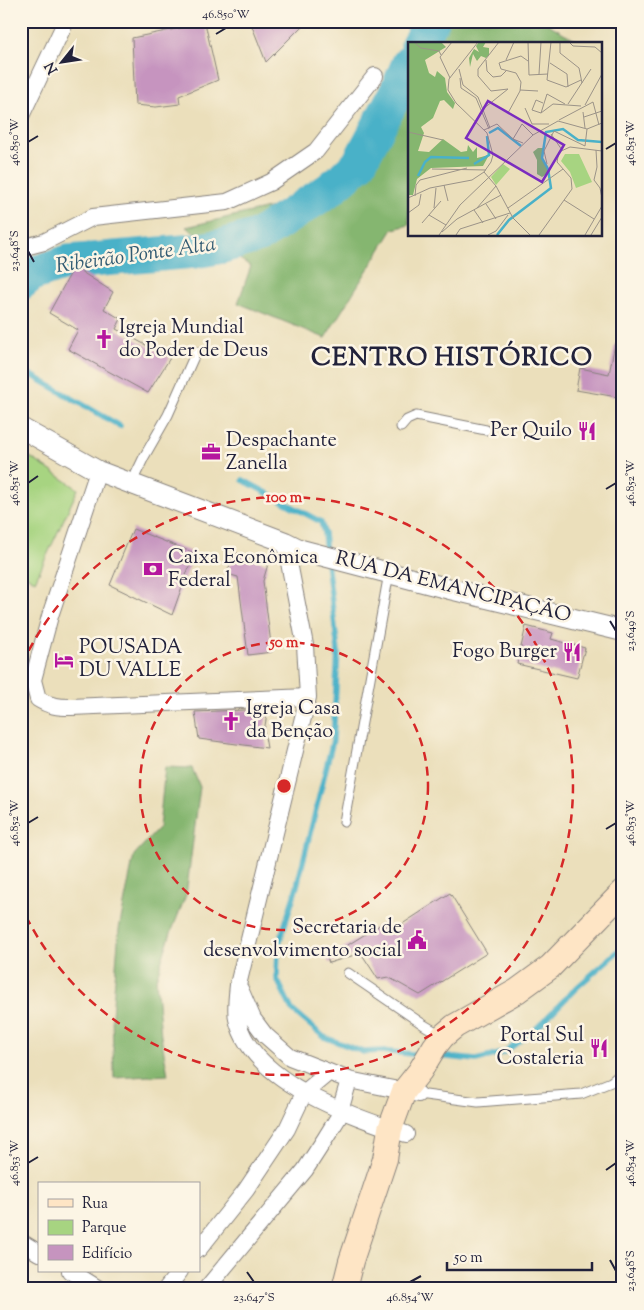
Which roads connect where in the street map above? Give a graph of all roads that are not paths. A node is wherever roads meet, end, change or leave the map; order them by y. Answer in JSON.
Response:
{"nodes":[{"id":1,"x":66,"y":21,"type":"edge"},
{"id":2,"x":375,"y":76,"type":"dead end"},
{"id":3,"x":21,"y":116,"type":"edge"},
{"id":4,"x":21,"y":248,"type":"edge"},
{"id":5,"x":196,"y":352,"type":"dead end"},
{"id":6,"x":402,"y":427,"type":"dead end"},
{"id":7,"x":21,"y":428,"type":"edge"},
{"id":8,"x":486,"y":430,"type":"dead end"},
{"id":9,"x":98,"y":471,"type":"junction"},
{"id":10,"x":131,"y":485,"type":"junction"},
{"id":11,"x":293,"y":546,"type":"junction"},
{"id":12,"x":389,"y":573,"type":"junction"},
{"id":13,"x":623,"y":631,"type":"edge"},
{"id":14,"x":308,"y":696,"type":"junction"},
{"id":15,"x":344,"y":822,"type":"dead end"},
{"id":16,"x":623,"y":892,"type":"edge"},
{"id":17,"x":348,"y":973,"type":"dead end"},
{"id":18,"x":238,"y":985,"type":"junction"},
{"id":19,"x":439,"y":1041,"type":"junction"},
{"id":20,"x":623,"y":1072,"type":"edge"},
{"id":21,"x":328,"y":1073,"type":"junction"},
{"id":22,"x":350,"y":1080,"type":"junction"},
{"id":23,"x":416,"y":1081,"type":"junction"},
{"id":24,"x":304,"y":1093,"type":"junction"},
{"id":25,"x":341,"y":1109,"type":"junction"},
{"id":26,"x":398,"y":1131,"type":"junction"},
{"id":27,"x":21,"y":1242,"type":"edge"},
{"id":28,"x":200,"y":1248,"type":"edge"},
{"id":29,"x":38,"y":1251,"type":"edge"},
{"id":30,"x":72,"y":1272,"type":"edge"},
{"id":31,"x":179,"y":1272,"type":"edge"},
{"id":32,"x":99,"y":1289,"type":"edge"},
{"id":33,"x":166,"y":1289,"type":"edge"},
{"id":34,"x":206,"y":1289,"type":"edge"},
{"id":35,"x":344,"y":1289,"type":"edge"}],
"edges":[{"from":1,"to":3,"type":"street"},
{"from":2,"to":4,"type":"street"},
{"from":5,"to":10,"type":"lane"},
{"from":6,"to":8,"type":"lane"},
{"from":7,"to":9,"type":"street","name":"RUA DA EMANCIPAÇÃO"},
{"from":9,"to":10,"type":"street","name":"RUA DA EMANCIPAÇÃO"},
{"from":9,"to":14,"type":"street"},
{"from":10,"to":11,"type":"street","name":"RUA DA EMANCIPAÇÃO"},
{"from":11,"to":12,"type":"street","name":"RUA DA EMANCIPAÇÃO"},
{"from":11,"to":14,"type":"street"},
{"from":12,"to":13,"type":"street","name":"RUA DA EMANCIPAÇÃO"},
{"from":12,"to":15,"type":"lane"},
{"from":14,"to":18,"type":"street"},
{"from":16,"to":19,"type":"main road"},
{"from":17,"to":19,"type":"lane"},
{"from":18,"to":21,"type":"street"},
{"from":18,"to":24,"type":"street"},
{"from":19,"to":23,"type":"main road"},
{"from":20,"to":23,"type":"lane"},
{"from":21,"to":22,"type":"street"},
{"from":21,"to":24,"type":"street"},
{"from":22,"to":23,"type":"street"},
{"from":22,"to":25,"type":"street"},
{"from":23,"to":26,"type":"main road"},
{"from":24,"to":25,"type":"street"},
{"from":24,"to":28,"type":"street"},
{"from":25,"to":26,"type":"street"},
{"from":25,"to":34,"type":"street"},
{"from":26,"to":35,"type":"main road"},
{"from":27,"to":29,"type":"street"},
{"from":30,"to":32,"type":"street"},
{"from":31,"to":33,"type":"street"}]}
